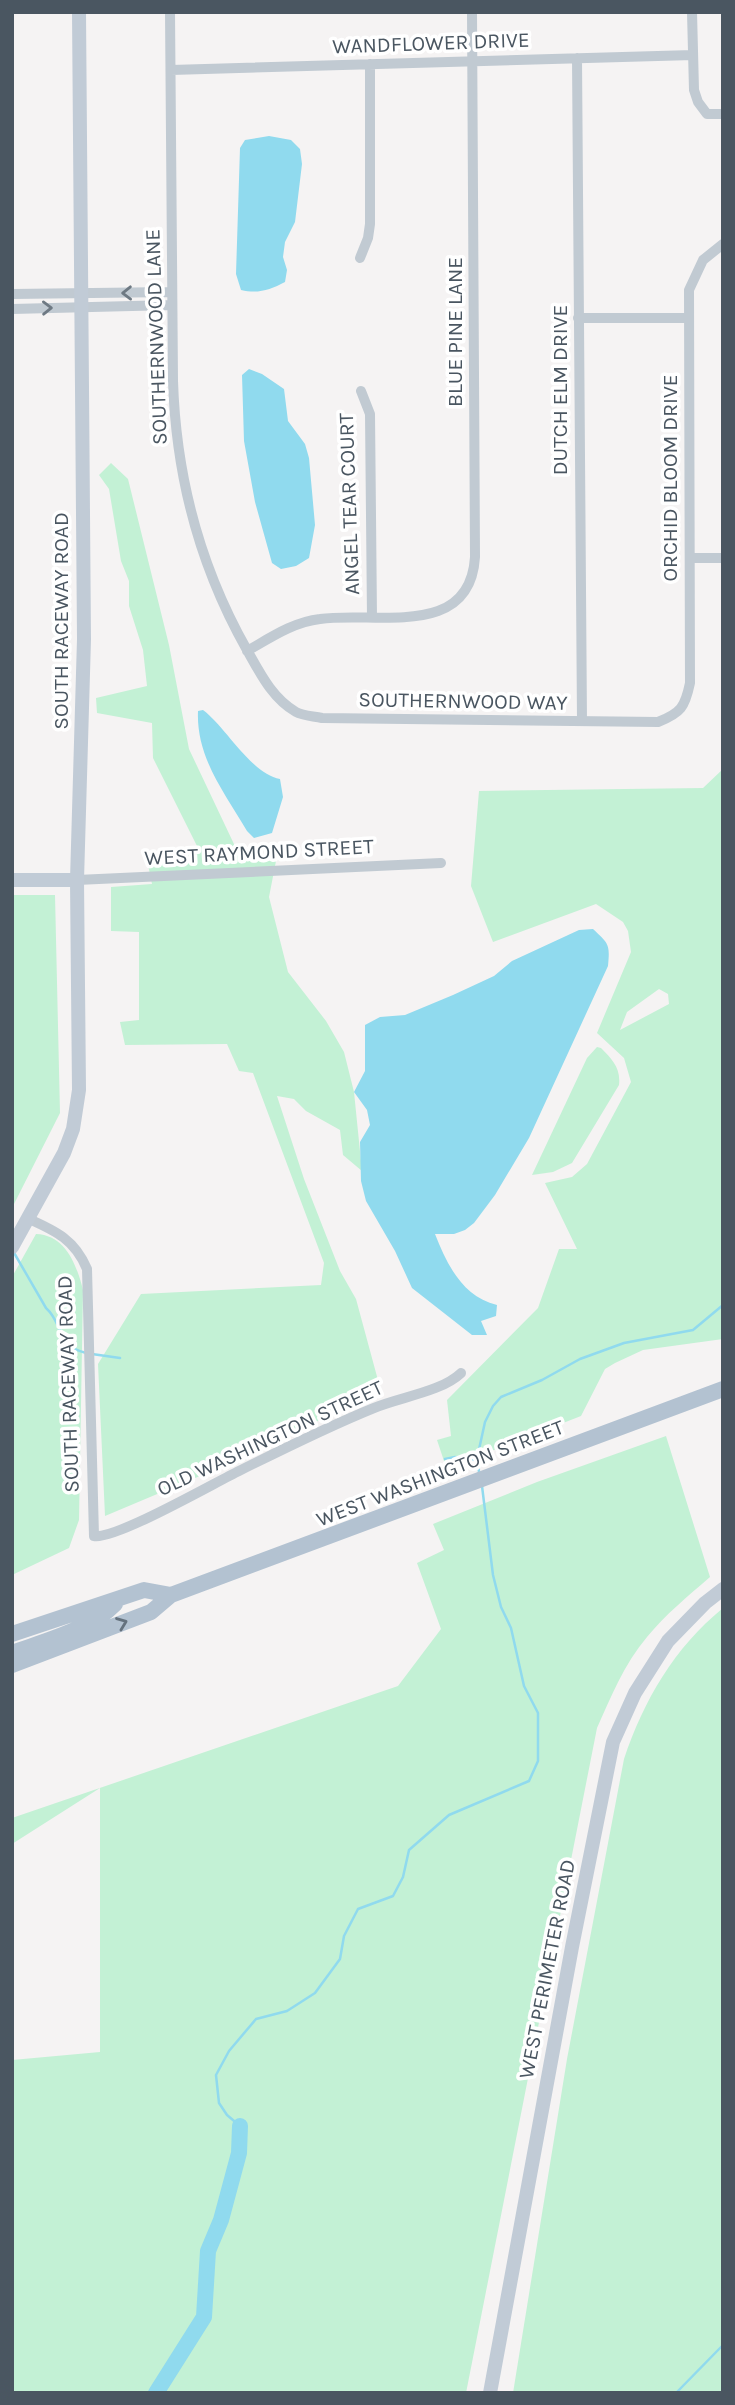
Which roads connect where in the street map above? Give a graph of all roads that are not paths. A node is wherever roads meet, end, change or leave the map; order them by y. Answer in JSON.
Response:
{"nodes":[{"id":1,"x":79,"y":12,"type":"edge"},
{"id":2,"x":170,"y":12,"type":"edge"},
{"id":3,"x":472,"y":12,"type":"edge"},
{"id":4,"x":692,"y":12,"type":"edge"},
{"id":5,"x":693,"y":55,"type":"junction"},
{"id":6,"x":576,"y":58,"type":"junction"},
{"id":7,"x":473,"y":61,"type":"junction"},
{"id":8,"x":370,"y":64,"type":"junction"},
{"id":9,"x":171,"y":70,"type":"junction"},
{"id":10,"x":723,"y":114,"type":"edge"},
{"id":11,"x":723,"y":244,"type":"edge"},
{"id":12,"x":360,"y":258,"type":"dead end"},
{"id":13,"x":172,"y":292,"type":"junction"},
{"id":14,"x":12,"y":294,"type":"edge"},
{"id":15,"x":82,"y":300,"type":"junction"},
{"id":16,"x":172,"y":306,"type":"junction"},
{"id":17,"x":12,"y":309,"type":"edge"},
{"id":18,"x":578,"y":318,"type":"junction"},
{"id":19,"x":689,"y":318,"type":"junction"},
{"id":20,"x":361,"y":391,"type":"dead end"},
{"id":21,"x":690,"y":558,"type":"junction"},
{"id":22,"x":723,"y":558,"type":"edge"},
{"id":23,"x":372,"y":617,"type":"junction"},
{"id":24,"x":247,"y":651,"type":"junction"},
{"id":25,"x":267,"y":685,"type":"joint"},
{"id":26,"x":670,"y":717,"type":"joint"},
{"id":27,"x":582,"y":721,"type":"junction"},
{"id":28,"x":441,"y":863,"type":"dead end"},
{"id":29,"x":12,"y":880,"type":"edge"},
{"id":30,"x":77,"y":880,"type":"junction"},
{"id":31,"x":29,"y":1219,"type":"junction"},
{"id":32,"x":12,"y":1247,"type":"edge"},
{"id":33,"x":461,"y":1373,"type":"dead end"},
{"id":34,"x":723,"y":1389,"type":"edge"},
{"id":35,"x":94,"y":1536,"type":"joint"},
{"id":36,"x":723,"y":1589,"type":"edge"},
{"id":37,"x":171,"y":1595,"type":"junction"},
{"id":38,"x":122,"y":1597,"type":"junction"},
{"id":39,"x":12,"y":1634,"type":"edge"},
{"id":40,"x":12,"y":1653,"type":"edge"},
{"id":41,"x":12,"y":1665,"type":"edge"},
{"id":42,"x":490,"y":2393,"type":"edge"}],
"edges":[{"from":1,"to":15,"type":"main road","name":"SOUTH RACEWAY ROAD"},
{"from":2,"to":9,"type":"street","name":"SOUTHERNWOOD LANE"},
{"from":3,"to":7,"type":"street","name":"BLUE PINE LANE"},
{"from":4,"to":5,"type":"street"},
{"from":5,"to":6,"type":"street","name":"WANDFLOWER DRIVE"},
{"from":5,"to":10,"type":"street"},
{"from":6,"to":7,"type":"street","name":"WANDFLOWER DRIVE"},
{"from":6,"to":18,"type":"street","name":"DUTCH ELM DRIVE"},
{"from":7,"to":8,"type":"street","name":"WANDFLOWER DRIVE"},
{"from":7,"to":23,"type":"street","name":"BLUE PINE LANE"},
{"from":8,"to":9,"type":"street","name":"WANDFLOWER DRIVE"},
{"from":8,"to":12,"type":"street"},
{"from":9,"to":13,"type":"street","name":"SOUTHERNWOOD LANE"},
{"from":11,"to":19,"type":"street","name":"ORCHID BLOOM DRIVE"},
{"from":13,"to":15,"type":"street","one_way":true},
{"from":13,"to":16,"type":"street","name":"SOUTHERNWOOD LANE"},
{"from":14,"to":15,"type":"street"},
{"from":15,"to":16,"type":"street"},
{"from":17,"to":15,"type":"street","one_way":true},
{"from":15,"to":30,"type":"main road","name":"SOUTH RACEWAY ROAD"},
{"from":16,"to":24,"type":"street","name":"SOUTHERNWOOD LANE"},
{"from":18,"to":19,"type":"street"},
{"from":18,"to":27,"type":"street","name":"DUTCH ELM DRIVE"},
{"from":19,"to":21,"type":"street","name":"ORCHID BLOOM DRIVE"},
{"from":20,"to":23,"type":"street","name":"ANGEL TEAR COURT"},
{"from":21,"to":22,"type":"street"},
{"from":21,"to":26,"type":"street","name":"ORCHID BLOOM DRIVE"},
{"from":23,"to":24,"type":"street"},
{"from":24,"to":25,"type":"street","name":"SOUTHERNWOOD LANE"},
{"from":25,"to":27,"type":"street","name":"SOUTHERNWOOD WAY"},
{"from":26,"to":27,"type":"street","name":"SOUTHERNWOOD WAY"},
{"from":28,"to":30,"type":"street","name":"WEST RAYMOND STREET"},
{"from":29,"to":30,"type":"main road"},
{"from":30,"to":31,"type":"main road","name":"SOUTH RACEWAY ROAD"},
{"from":31,"to":32,"type":"main road","name":"SOUTH RACEWAY ROAD"},
{"from":31,"to":35,"type":"street","name":"SOUTH RACEWAY ROAD"},
{"from":33,"to":35,"type":"street","name":"OLD WASHINGTON STREET"},
{"from":34,"to":37,"type":"main road","name":"WEST WASHINGTON STREET"},
{"from":36,"to":42,"type":"main road","name":"WEST PERIMETER ROAD"},
{"from":37,"to":38,"type":"main road","name":"WEST WASHINGTON STREET"},
{"from":41,"to":37,"type":"main road","name":"WEST WASHINGTON STREET","one_way":true},
{"from":38,"to":39,"type":"main road","name":"WEST WASHINGTON STREET"},
{"from":38,"to":40,"type":"main road"}]}
